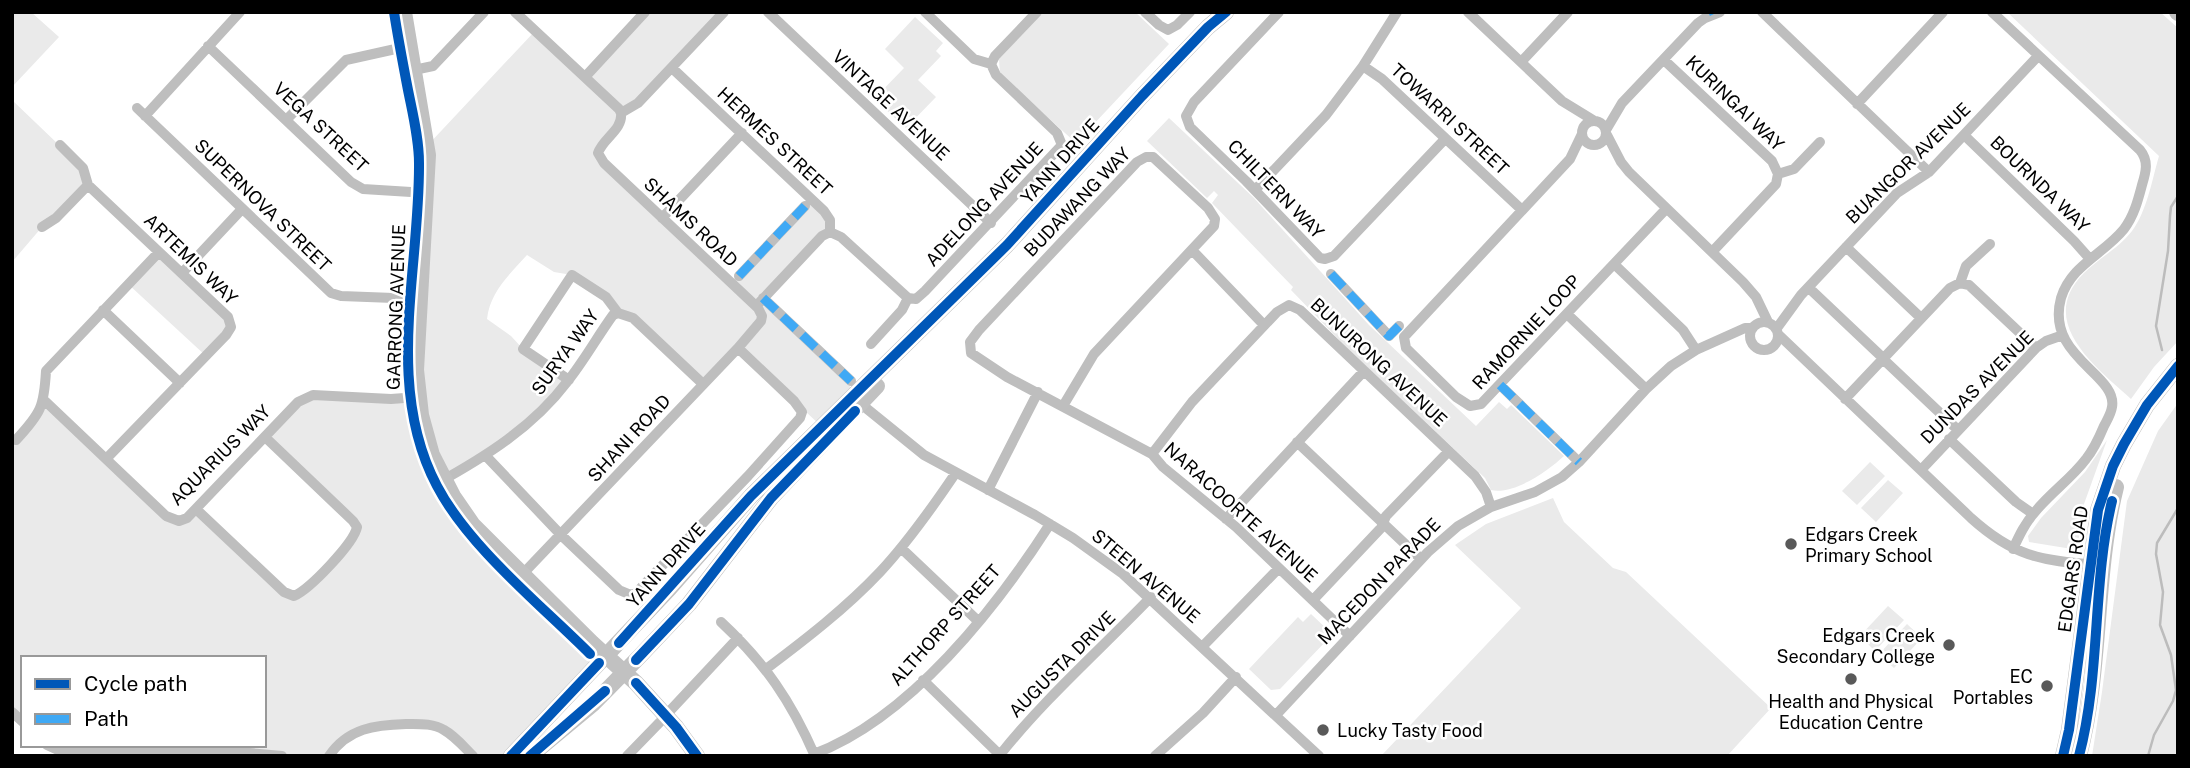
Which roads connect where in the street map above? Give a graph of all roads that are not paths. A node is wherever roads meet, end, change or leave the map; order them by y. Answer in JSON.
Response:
{"nodes":[{"id":1,"x":240,"y":12,"type":"edge"},
{"id":2,"x":394,"y":12,"type":"edge"},
{"id":3,"x":404,"y":12,"type":"edge"},
{"id":4,"x":484,"y":12,"type":"edge"},
{"id":5,"x":515,"y":12,"type":"edge"},
{"id":6,"x":645,"y":12,"type":"edge"},
{"id":7,"x":724,"y":12,"type":"edge"},
{"id":8,"x":768,"y":12,"type":"edge"},
{"id":9,"x":925,"y":12,"type":"edge"},
{"id":10,"x":1037,"y":12,"type":"edge"},
{"id":11,"x":1145,"y":12,"type":"edge"},
{"id":12,"x":1190,"y":12,"type":"edge"},
{"id":13,"x":1226,"y":12,"type":"edge"},
{"id":14,"x":1279,"y":12,"type":"edge"},
{"id":15,"x":1468,"y":12,"type":"edge"},
{"id":16,"x":1568,"y":12,"type":"edge"},
{"id":17,"x":1762,"y":12,"type":"edge"},
{"id":18,"x":1943,"y":12,"type":"edge"},
{"id":19,"x":1992,"y":12,"type":"edge"},
{"id":20,"x":1716,"y":13,"type":"edge"},
{"id":21,"x":1392,"y":14,"type":"edge"},
{"id":22,"x":208,"y":46,"type":"junction"},
{"id":23,"x":398,"y":49,"type":"junction"},
{"id":24,"x":2038,"y":56,"type":"junction"},
{"id":25,"x":1664,"y":60,"type":"junction"},
{"id":26,"x":1521,"y":62,"type":"junction"},
{"id":27,"x":990,"y":64,"type":"junction"},
{"id":28,"x":1363,"y":66,"type":"junction"},
{"id":29,"x":672,"y":68,"type":"junction"},
{"id":30,"x":414,"y":70,"type":"junction"},
{"id":31,"x":584,"y":77,"type":"junction"},
{"id":32,"x":1562,"y":101,"type":"junction"},
{"id":33,"x":1622,"y":103,"type":"junction"},
{"id":34,"x":1857,"y":104,"type":"junction"},
{"id":35,"x":621,"y":113,"type":"junction"},
{"id":36,"x":286,"y":120,"type":"junction"},
{"id":37,"x":1594,"y":120,"type":"junction"},
{"id":38,"x":742,"y":133,"type":"junction"},
{"id":39,"x":1606,"y":133,"type":"junction"},
{"id":40,"x":1582,"y":134,"type":"junction"},
{"id":41,"x":1964,"y":135,"type":"junction"},
{"id":42,"x":1445,"y":138,"type":"junction"},
{"id":43,"x":1820,"y":142,"type":"dead end"},
{"id":44,"x":60,"y":145,"type":"dead end"},
{"id":45,"x":1594,"y":145,"type":"junction"},
{"id":46,"x":1570,"y":159,"type":"junction"},
{"id":47,"x":1621,"y":162,"type":"junction"},
{"id":48,"x":1929,"y":172,"type":"junction"},
{"id":49,"x":1778,"y":174,"type":"junction"},
{"id":50,"x":88,"y":185,"type":"junction"},
{"id":51,"x":1255,"y":190,"type":"junction"},
{"id":52,"x":423,"y":193,"type":"junction"},
{"id":53,"x":806,"y":206,"type":"dead end"},
{"id":54,"x":242,"y":209,"type":"junction"},
{"id":55,"x":1666,"y":209,"type":"junction"},
{"id":56,"x":1522,"y":210,"type":"junction"},
{"id":57,"x":662,"y":218,"type":"junction"},
{"id":58,"x":991,"y":223,"type":"junction"},
{"id":59,"x":42,"y":227,"type":"dead end"},
{"id":60,"x":830,"y":232,"type":"junction"},
{"id":61,"x":1990,"y":244,"type":"dead end"},
{"id":62,"x":1846,"y":247,"type":"junction"},
{"id":63,"x":1192,"y":250,"type":"junction"},
{"id":64,"x":159,"y":252,"type":"junction"},
{"id":65,"x":1712,"y":252,"type":"junction"},
{"id":66,"x":2090,"y":259,"type":"junction"},
{"id":67,"x":1614,"y":264,"type":"junction"},
{"id":68,"x":182,"y":273,"type":"junction"},
{"id":69,"x":1331,"y":274,"type":"dead end"},
{"id":70,"x":739,"y":276,"type":"dead end"},
{"id":71,"x":1960,"y":283,"type":"junction"},
{"id":72,"x":1809,"y":288,"type":"junction"},
{"id":73,"x":1749,"y":289,"type":"junction"},
{"id":74,"x":908,"y":298,"type":"junction"},
{"id":75,"x":416,"y":299,"type":"junction"},
{"id":76,"x":760,"y":307,"type":"junction"},
{"id":77,"x":103,"y":310,"type":"junction"},
{"id":78,"x":618,"y":313,"type":"junction"},
{"id":79,"x":1567,"y":314,"type":"junction"},
{"id":80,"x":1921,"y":318,"type":"junction"},
{"id":81,"x":1264,"y":326,"type":"junction"},
{"id":82,"x":1399,"y":326,"type":"dead end"},
{"id":83,"x":1753,"y":326,"type":"junction"},
{"id":84,"x":1775,"y":328,"type":"junction"},
{"id":85,"x":918,"y":333,"type":"junction"},
{"id":86,"x":2063,"y":335,"type":"junction"},
{"id":87,"x":1718,"y":341,"type":"junction"},
{"id":88,"x":1751,"y":341,"type":"junction"},
{"id":89,"x":871,"y":344,"type":"dead end"},
{"id":90,"x":1773,"y":347,"type":"junction"},
{"id":91,"x":738,"y":348,"type":"junction"},
{"id":92,"x":2036,"y":348,"type":"junction"},
{"id":93,"x":1696,"y":350,"type":"junction"},
{"id":94,"x":1883,"y":358,"type":"junction"},
{"id":95,"x":2178,"y":366,"type":"edge"},
{"id":96,"x":1813,"y":369,"type":"junction"},
{"id":97,"x":1364,"y":371,"type":"junction"},
{"id":98,"x":2178,"y":375,"type":"edge"},
{"id":99,"x":569,"y":380,"type":"junction"},
{"id":100,"x":851,"y":381,"type":"dead end"},
{"id":101,"x":180,"y":383,"type":"junction"},
{"id":102,"x":704,"y":384,"type":"junction"},
{"id":103,"x":1500,"y":385,"type":"junction"},
{"id":104,"x":1646,"y":389,"type":"junction"},
{"id":105,"x":1038,"y":392,"type":"junction"},
{"id":106,"x":414,"y":397,"type":"junction"},
{"id":107,"x":1845,"y":399,"type":"junction"},
{"id":108,"x":45,"y":401,"type":"junction"},
{"id":109,"x":861,"y":404,"type":"junction"},
{"id":110,"x":1063,"y":406,"type":"junction"},
{"id":111,"x":1958,"y":430,"type":"junction"},
{"id":112,"x":265,"y":437,"type":"junction"},
{"id":113,"x":1949,"y":439,"type":"junction"},
{"id":114,"x":16,"y":440,"type":"dead end"},
{"id":115,"x":1297,"y":442,"type":"junction"},
{"id":116,"x":1449,"y":451,"type":"junction"},
{"id":117,"x":1152,"y":454,"type":"junction"},
{"id":118,"x":485,"y":455,"type":"junction"},
{"id":119,"x":106,"y":459,"type":"junction"},
{"id":120,"x":1579,"y":462,"type":"junction"},
{"id":121,"x":1921,"y":470,"type":"junction"},
{"id":122,"x":955,"y":474,"type":"junction"},
{"id":123,"x":440,"y":482,"type":"junction"},
{"id":124,"x":988,"y":490,"type":"junction"},
{"id":125,"x":1491,"y":507,"type":"junction"},
{"id":126,"x":196,"y":509,"type":"junction"},
{"id":127,"x":2033,"y":514,"type":"junction"},
{"id":128,"x":1226,"y":519,"type":"junction"},
{"id":129,"x":1383,"y":523,"type":"junction"},
{"id":130,"x":1050,"y":524,"type":"junction"},
{"id":131,"x":561,"y":535,"type":"junction"},
{"id":132,"x":901,"y":548,"type":"junction"},
{"id":133,"x":2013,"y":549,"type":"junction"},
{"id":134,"x":1422,"y":559,"type":"junction"},
{"id":135,"x":2096,"y":565,"type":"junction"},
{"id":136,"x":1279,"y":568,"type":"junction"},
{"id":137,"x":520,"y":578,"type":"junction"},
{"id":138,"x":1151,"y":597,"type":"junction"},
{"id":139,"x":1312,"y":600,"type":"junction"},
{"id":140,"x":978,"y":621,"type":"junction"},
{"id":141,"x":721,"y":622,"type":"dead end"},
{"id":142,"x":1350,"y":636,"type":"junction"},
{"id":143,"x":738,"y":638,"type":"junction"},
{"id":144,"x":1203,"y":646,"type":"junction"},
{"id":145,"x":602,"y":660,"type":"junction"},
{"id":146,"x":766,"y":669,"type":"junction"},
{"id":147,"x":620,"y":676,"type":"junction"},
{"id":148,"x":1236,"y":677,"type":"junction"},
{"id":149,"x":923,"y":680,"type":"junction"},
{"id":150,"x":1276,"y":715,"type":"junction"},
{"id":151,"x":667,"y":721,"type":"junction"},
{"id":152,"x":51,"y":747,"type":"edge"},
{"id":153,"x":125,"y":753,"type":"edge"},
{"id":154,"x":264,"y":755,"type":"edge"},
{"id":155,"x":815,"y":755,"type":"edge"},
{"id":156,"x":1000,"y":755,"type":"edge"},
{"id":157,"x":282,"y":756,"type":"edge"},
{"id":158,"x":329,"y":756,"type":"edge"},
{"id":159,"x":473,"y":756,"type":"edge"},
{"id":160,"x":511,"y":756,"type":"edge"},
{"id":161,"x":530,"y":756,"type":"edge"},
{"id":162,"x":627,"y":756,"type":"edge"},
{"id":163,"x":686,"y":756,"type":"edge"},
{"id":164,"x":697,"y":756,"type":"edge"},
{"id":165,"x":1155,"y":756,"type":"edge"},
{"id":166,"x":1319,"y":756,"type":"edge"},
{"id":167,"x":2063,"y":756,"type":"edge"},
{"id":168,"x":2079,"y":756,"type":"edge"}],
"edges":[{"from":1,"to":22,"type":"street"},
{"from":2,"to":23,"type":"street","name":"GARRONG AVENUE"},
{"from":3,"to":23,"type":"street","name":"GARRONG AVENUE"},
{"from":4,"to":30,"type":"street"},
{"from":5,"to":31,"type":"street"},
{"from":6,"to":31,"type":"street"},
{"from":7,"to":29,"type":"street"},
{"from":8,"to":58,"type":"street","name":"VINTAGE AVENUE"},
{"from":9,"to":27,"type":"street","name":"ADELONG AVENUE"},
{"from":10,"to":27,"type":"street"},
{"from":11,"to":12,"type":"street"},
{"from":13,"to":85,"type":"street","name":"YANN DRIVE"},
{"from":14,"to":51,"type":"street","name":"CHILTERN WAY"},
{"from":15,"to":26,"type":"street"},
{"from":16,"to":26,"type":"street"},
{"from":17,"to":34,"type":"street"},
{"from":18,"to":34,"type":"street"},
{"from":19,"to":24,"type":"street"},
{"from":20,"to":25,"type":"street"},
{"from":21,"to":28,"type":"street","name":"TOWARRI STREET"},
{"from":22,"to":36,"type":"street","name":"VEGA STREET"},
{"from":22,"to":54,"type":"street","name":"SUPERNOVA STREET"},
{"from":23,"to":30,"type":"street","name":"GARRONG AVENUE"},
{"from":23,"to":36,"type":"street"},
{"from":23,"to":52,"type":"street","name":"GARRONG AVENUE"},
{"from":24,"to":41,"type":"street","name":"BUANGOR AVENUE"},
{"from":24,"to":66,"type":"street"},
{"from":25,"to":33,"type":"street"},
{"from":25,"to":49,"type":"street","name":"KURINGAI WAY"},
{"from":26,"to":32,"type":"street"},
{"from":27,"to":58,"type":"street","name":"ADELONG AVENUE"},
{"from":28,"to":42,"type":"street","name":"TOWARRI STREET"},
{"from":28,"to":51,"type":"street"},
{"from":29,"to":35,"type":"street"},
{"from":29,"to":38,"type":"street","name":"HERMES STREET"},
{"from":30,"to":52,"type":"street","name":"GARRONG AVENUE"},
{"from":31,"to":35,"type":"street"},
{"from":32,"to":37,"type":"street"},
{"from":32,"to":40,"type":"street"},
{"from":33,"to":37,"type":"street"},
{"from":33,"to":39,"type":"street"},
{"from":34,"to":48,"type":"street"},
{"from":35,"to":57,"type":"street","name":"SHAMS ROAD"},
{"from":36,"to":52,"type":"street","name":"VEGA STREET"},
{"from":37,"to":39,"type":"street"},
{"from":37,"to":40,"type":"street"},
{"from":38,"to":57,"type":"street"},
{"from":38,"to":60,"type":"street","name":"HERMES STREET"},
{"from":39,"to":45,"type":"street"},
{"from":39,"to":47,"type":"street"},
{"from":40,"to":45,"type":"street"},
{"from":40,"to":46,"type":"street","name":"RAMORNIE LOOP"},
{"from":41,"to":48,"type":"street","name":"BUANGOR AVENUE"},
{"from":41,"to":66,"type":"street","name":"BOURNDA WAY"},
{"from":42,"to":51,"type":"street","name":"CHILTERN WAY"},
{"from":42,"to":56,"type":"street","name":"TOWARRI STREET"},
{"from":43,"to":49,"type":"street"},
{"from":44,"to":50,"type":"street","name":"ARTEMIS WAY"},
{"from":45,"to":46,"type":"street","name":"RAMORNIE LOOP"},
{"from":45,"to":47,"type":"street"},
{"from":46,"to":56,"type":"street","name":"RAMORNIE LOOP"},
{"from":47,"to":55,"type":"street"},
{"from":48,"to":62,"type":"street","name":"BUANGOR AVENUE"},
{"from":49,"to":65,"type":"street"},
{"from":50,"to":59,"type":"street"},
{"from":50,"to":64,"type":"street","name":"ARTEMIS WAY"},
{"from":52,"to":75,"type":"street","name":"GARRONG AVENUE"},
{"from":53,"to":70,"type":"street"},
{"from":54,"to":68,"type":"street"},
{"from":54,"to":75,"type":"street","name":"SUPERNOVA STREET"},
{"from":55,"to":65,"type":"street"},
{"from":55,"to":67,"type":"street","name":"RAMORNIE LOOP"},
{"from":56,"to":103,"type":"street","name":"RAMORNIE LOOP"},
{"from":57,"to":76,"type":"street","name":"SHAMS ROAD"},
{"from":58,"to":74,"type":"street","name":"ADELONG AVENUE"},
{"from":60,"to":74,"type":"street","name":"HERMES STREET"},
{"from":60,"to":76,"type":"street","name":"SHANI ROAD"},
{"from":61,"to":71,"type":"street"},
{"from":62,"to":72,"type":"street","name":"BUANGOR AVENUE"},
{"from":62,"to":80,"type":"street"},
{"from":63,"to":81,"type":"street"},
{"from":63,"to":105,"type":"street","name":"BUDAWANG WAY"},
{"from":63,"to":110,"type":"street","name":"BUDAWANG WAY"},
{"from":64,"to":68,"type":"street","name":"ARTEMIS WAY"},
{"from":64,"to":77,"type":"street"},
{"from":65,"to":73,"type":"street"},
{"from":66,"to":86,"type":"street"},
{"from":67,"to":79,"type":"street","name":"RAMORNIE LOOP"},
{"from":67,"to":93,"type":"street"},
{"from":68,"to":101,"type":"street","name":"ARTEMIS WAY"},
{"from":69,"to":82,"type":"street"},
{"from":71,"to":80,"type":"street"},
{"from":71,"to":92,"type":"street"},
{"from":72,"to":84,"type":"street","name":"BUANGOR AVENUE"},
{"from":72,"to":94,"type":"street"},
{"from":73,"to":83,"type":"street"},
{"from":73,"to":84,"type":"street"},
{"from":74,"to":89,"type":"street"},
{"from":75,"to":106,"type":"street","name":"GARRONG AVENUE"},
{"from":76,"to":91,"type":"street","name":"SHANI ROAD"},
{"from":76,"to":100,"type":"street","name":"SHAMS ROAD"},
{"from":77,"to":101,"type":"street"},
{"from":77,"to":108,"type":"street"},
{"from":78,"to":99,"type":"street","name":"SURYA WAY"},
{"from":78,"to":99,"type":"street"},
{"from":78,"to":102,"type":"street"},
{"from":79,"to":103,"type":"street","name":"RAMORNIE LOOP"},
{"from":79,"to":104,"type":"street"},
{"from":80,"to":94,"type":"street"},
{"from":81,"to":97,"type":"street","name":"BUNURONG AVENUE"},
{"from":81,"to":117,"type":"street","name":"BUNURONG AVENUE"},
{"from":83,"to":84,"type":"street"},
{"from":83,"to":87,"type":"street","name":"MACEDON PARADE"},
{"from":83,"to":88,"type":"street"},
{"from":84,"to":90,"type":"street"},
{"from":84,"to":96,"type":"street"},
{"from":85,"to":109,"type":"street","name":"YANN DRIVE"},
{"from":85,"to":145,"type":"street","name":"YANN DRIVE"},
{"from":86,"to":92,"type":"street","name":"DUNDAS AVENUE"},
{"from":86,"to":127,"type":"street"},
{"from":87,"to":88,"type":"street","name":"MACEDON PARADE"},
{"from":87,"to":93,"type":"street","name":"MACEDON PARADE"},
{"from":88,"to":90,"type":"street"},
{"from":90,"to":96,"type":"street"},
{"from":91,"to":102,"type":"street","name":"SHANI ROAD"},
{"from":91,"to":131,"type":"street"},
{"from":92,"to":111,"type":"street","name":"DUNDAS AVENUE"},
{"from":93,"to":104,"type":"street","name":"MACEDON PARADE"},
{"from":94,"to":107,"type":"street"},
{"from":94,"to":111,"type":"street"},
{"from":95,"to":135,"type":"street","name":"EDGARS ROAD"},
{"from":96,"to":107,"type":"street"},
{"from":97,"to":115,"type":"street"},
{"from":97,"to":116,"type":"street","name":"BUNURONG AVENUE"},
{"from":98,"to":135,"type":"street","name":"EDGARS ROAD"},
{"from":99,"to":118,"type":"street","name":"SURYA WAY"},
{"from":101,"to":119,"type":"street","name":"ARTEMIS WAY"},
{"from":102,"to":131,"type":"street","name":"SHANI ROAD"},
{"from":103,"to":120,"type":"street"},
{"from":104,"to":120,"type":"street","name":"MACEDON PARADE"},
{"from":105,"to":110,"type":"street","name":"BUDAWANG WAY"},
{"from":105,"to":124,"type":"street"},
{"from":106,"to":112,"type":"street","name":"AQUARIUS WAY"},
{"from":106,"to":123,"type":"street","name":"GARRONG AVENUE"},
{"from":107,"to":121,"type":"street"},
{"from":108,"to":114,"type":"street"},
{"from":108,"to":119,"type":"street","name":"AQUARIUS WAY"},
{"from":109,"to":122,"type":"street","name":"STEEN AVENUE"},
{"from":109,"to":147,"type":"street","name":"YANN DRIVE"},
{"from":110,"to":117,"type":"street","name":"NARACOORTE AVENUE"},
{"from":111,"to":113,"type":"street","name":"DUNDAS AVENUE"},
{"from":112,"to":126,"type":"street","name":"AQUARIUS WAY"},
{"from":112,"to":126,"type":"street"},
{"from":113,"to":121,"type":"street","name":"DUNDAS AVENUE"},
{"from":113,"to":127,"type":"street"},
{"from":115,"to":128,"type":"street"},
{"from":115,"to":129,"type":"street"},
{"from":116,"to":125,"type":"street","name":"BUNURONG AVENUE"},
{"from":116,"to":129,"type":"street"},
{"from":117,"to":128,"type":"street","name":"NARACOORTE AVENUE"},
{"from":118,"to":123,"type":"street","name":"SURYA WAY"},
{"from":118,"to":131,"type":"street"},
{"from":119,"to":126,"type":"street","name":"AQUARIUS WAY"},
{"from":120,"to":125,"type":"street","name":"MACEDON PARADE"},
{"from":121,"to":133,"type":"street"},
{"from":122,"to":124,"type":"street","name":"STEEN AVENUE"},
{"from":122,"to":132,"type":"street"},
{"from":123,"to":137,"type":"street","name":"GARRONG AVENUE"},
{"from":124,"to":130,"type":"street","name":"STEEN AVENUE"},
{"from":125,"to":134,"type":"street","name":"MACEDON PARADE"},
{"from":127,"to":133,"type":"street"},
{"from":128,"to":136,"type":"street","name":"NARACOORTE AVENUE"},
{"from":129,"to":134,"type":"street"},
{"from":129,"to":139,"type":"street"},
{"from":130,"to":138,"type":"street","name":"STEEN AVENUE"},
{"from":130,"to":140,"type":"street","name":"ALTHORP STREET"},
{"from":131,"to":137,"type":"street","name":"SHANI ROAD"},
{"from":132,"to":140,"type":"street"},
{"from":132,"to":146,"type":"street"},
{"from":133,"to":135,"type":"street"},
{"from":134,"to":142,"type":"street","name":"MACEDON PARADE"},
{"from":135,"to":167,"type":"street","name":"EDGARS ROAD"},
{"from":135,"to":168,"type":"street","name":"EDGARS ROAD"},
{"from":136,"to":139,"type":"street","name":"NARACOORTE AVENUE"},
{"from":136,"to":144,"type":"street"},
{"from":137,"to":145,"type":"street","name":"GARRONG AVENUE"},
{"from":138,"to":144,"type":"street","name":"STEEN AVENUE"},
{"from":138,"to":156,"type":"street","name":"AUGUSTA DRIVE"},
{"from":139,"to":142,"type":"street","name":"NARACOORTE AVENUE"},
{"from":140,"to":149,"type":"street","name":"ALTHORP STREET"},
{"from":141,"to":143,"type":"street"},
{"from":142,"to":150,"type":"street","name":"MACEDON PARADE"},
{"from":143,"to":146,"type":"street"},
{"from":143,"to":151,"type":"street"},
{"from":144,"to":148,"type":"street","name":"STEEN AVENUE"},
{"from":145,"to":147,"type":"street","name":"GARRONG AVENUE"},
{"from":145,"to":160,"type":"street","name":"YANN DRIVE"},
{"from":146,"to":155,"type":"street"},
{"from":147,"to":151,"type":"street","name":"GARRONG AVENUE"},
{"from":147,"to":161,"type":"street","name":"YANN DRIVE"},
{"from":148,"to":150,"type":"street","name":"STEEN AVENUE"},
{"from":148,"to":165,"type":"street"},
{"from":149,"to":155,"type":"street","name":"ALTHORP STREET"},
{"from":149,"to":156,"type":"street"},
{"from":150,"to":166,"type":"street","name":"STEEN AVENUE"},
{"from":151,"to":162,"type":"street"},
{"from":151,"to":163,"type":"street","name":"GARRONG AVENUE"},
{"from":151,"to":164,"type":"street"},
{"from":152,"to":153,"type":"street"},
{"from":153,"to":154,"type":"street"},
{"from":154,"to":157,"type":"street"},
{"from":158,"to":159,"type":"street"}]}
